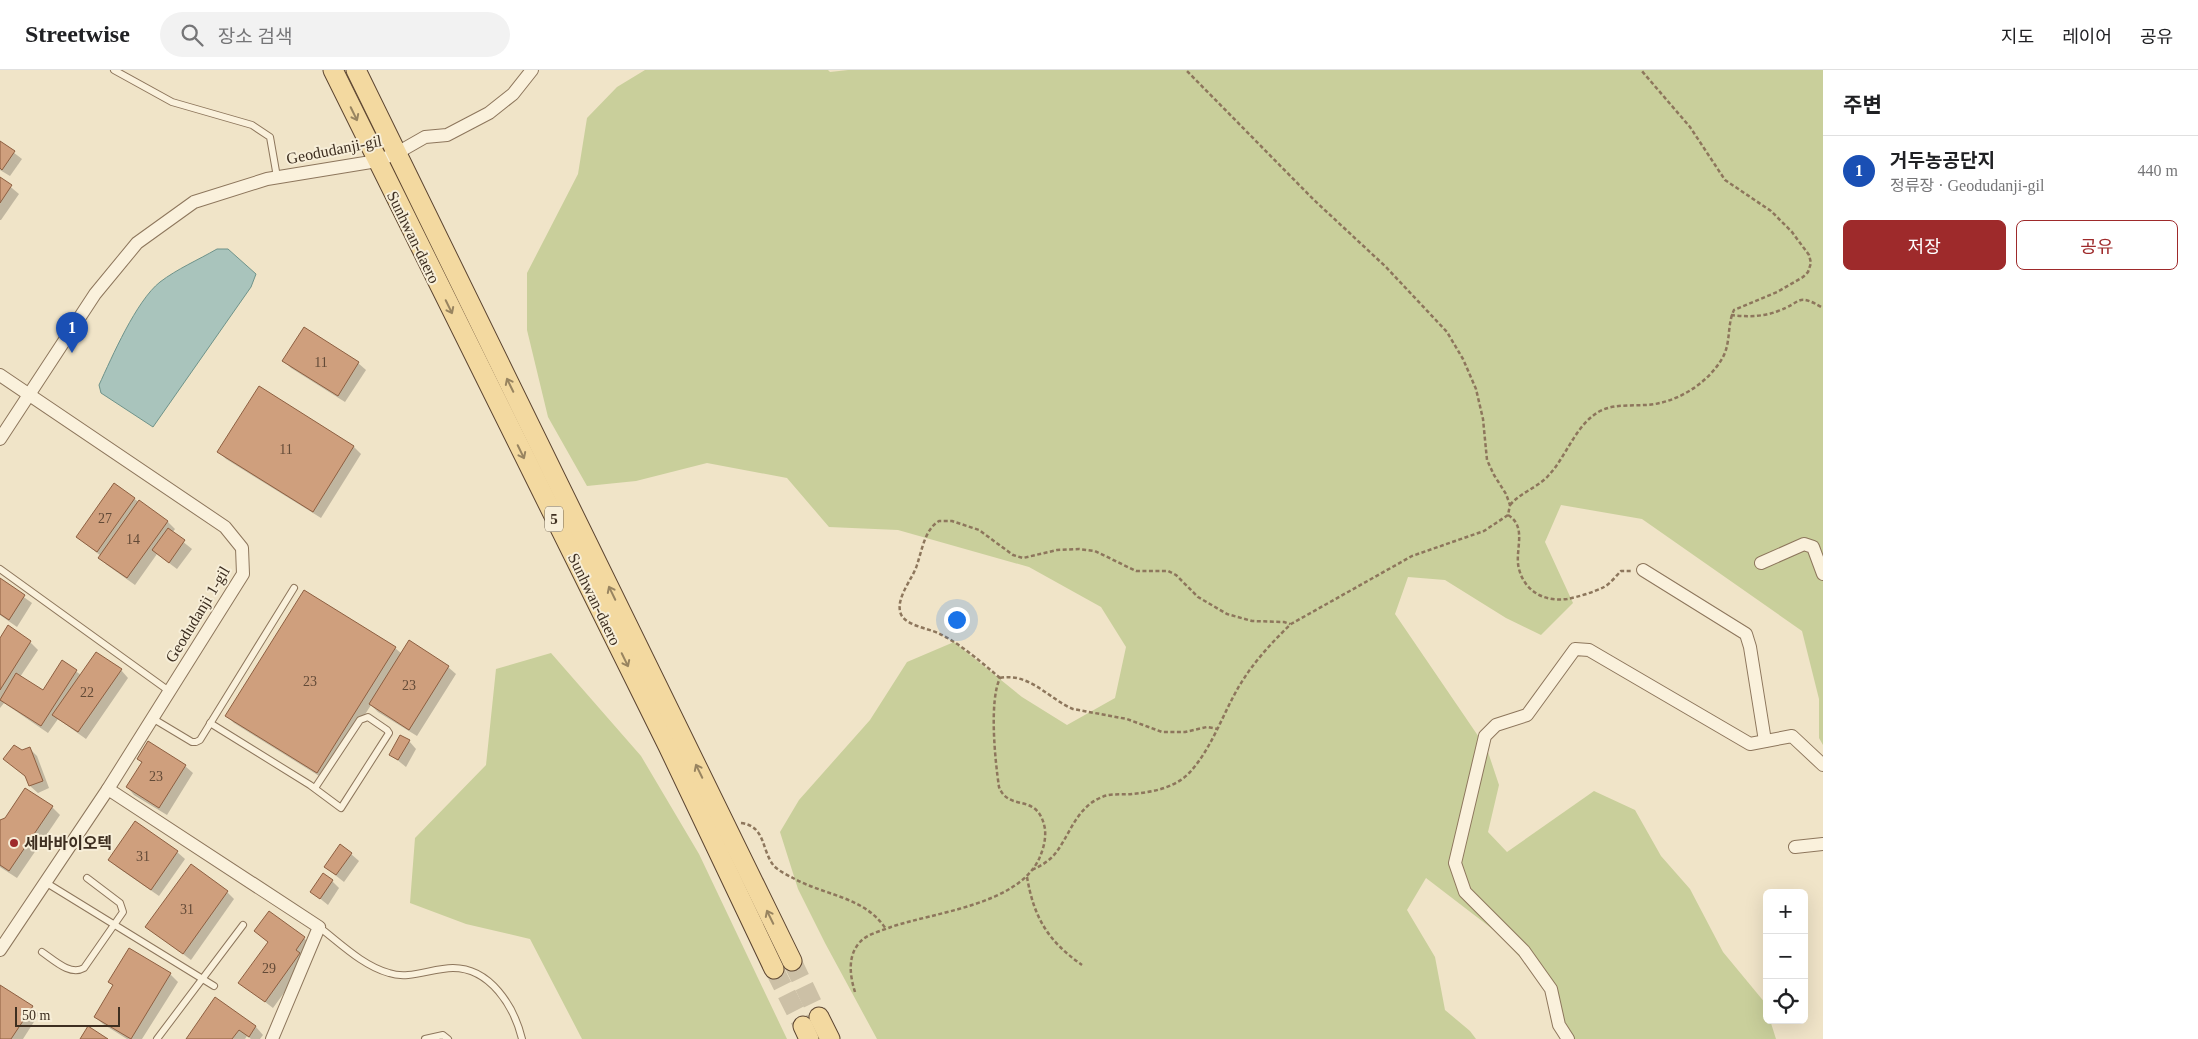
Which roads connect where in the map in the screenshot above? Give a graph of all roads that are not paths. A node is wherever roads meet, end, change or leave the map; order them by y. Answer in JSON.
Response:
{"nodes":[{"id":1,"x":114,"y":70,"type":"edge"},
{"id":2,"x":333,"y":70,"type":"edge"},
{"id":3,"x":356,"y":70,"type":"edge"},
{"id":4,"x":532,"y":70,"type":"edge"},
{"id":5,"x":397,"y":153,"type":"junction"},
{"id":6,"x":377,"y":161,"type":"junction"},
{"id":7,"x":277,"y":177,"type":"junction"},
{"id":8,"x":0,"y":375,"type":"edge"},
{"id":9,"x":30,"y":394,"type":"junction"},
{"id":10,"x":0,"y":440,"type":"edge"},
{"id":11,"x":1761,"y":563,"type":"dead end"},
{"id":12,"x":0,"y":569,"type":"edge"},
{"id":13,"x":1643,"y":570,"type":"road end"},
{"id":14,"x":1823,"y":574,"type":"edge"},
{"id":15,"x":294,"y":588,"type":"dead end"},
{"id":16,"x":169,"y":691,"type":"junction"},
{"id":17,"x":152,"y":718,"type":"junction"},
{"id":18,"x":210,"y":723,"type":"junction"},
{"id":19,"x":1765,"y":740,"type":"junction"},
{"id":20,"x":1823,"y":765,"type":"edge"},
{"id":21,"x":315,"y":788,"type":"junction"},
{"id":22,"x":108,"y":789,"type":"junction"},
{"id":23,"x":1823,"y":844,"type":"edge"},
{"id":24,"x":1795,"y":847,"type":"dead end"},
{"id":25,"x":87,"y":878,"type":"dead end"},
{"id":26,"x":45,"y":882,"type":"junction"},
{"id":27,"x":114,"y":925,"type":"junction"},
{"id":28,"x":243,"y":925,"type":"dead end"},
{"id":29,"x":319,"y":927,"type":"junction"},
{"id":30,"x":0,"y":950,"type":"edge"},
{"id":31,"x":42,"y":952,"type":"dead end"},
{"id":32,"x":792,"y":961,"type":"tunnel mouth"},
{"id":33,"x":774,"y":968,"type":"tunnel mouth"},
{"id":34,"x":202,"y":979,"type":"junction"},
{"id":35,"x":214,"y":986,"type":"dead end"},
{"id":36,"x":819,"y":1017,"type":"tunnel mouth"},
{"id":37,"x":157,"y":1039,"type":"edge"},
{"id":38,"x":272,"y":1039,"type":"edge"},
{"id":39,"x":424,"y":1039,"type":"edge"},
{"id":40,"x":448,"y":1039,"type":"edge"},
{"id":41,"x":522,"y":1039,"type":"edge"},
{"id":42,"x":830,"y":1039,"type":"edge"},
{"id":43,"x":1568,"y":1039,"type":"edge"}],
"edges":[{"from":1,"to":7,"type":"lane","name":"Geodudanji-gil"},
{"from":2,"to":6,"type":"main road","name":"Sunhwan-daero","number":"5","one_way":true},
{"from":3,"to":5,"type":"main road","name":"Sunhwan-daero","number":"5"},
{"from":4,"to":5,"type":"street","name":"Geodudanji-gil"},
{"from":5,"to":6,"type":"street","name":"Geodudanji-gil"},
{"from":32,"to":5,"type":"main road","name":"Sunhwan-daero","number":"5","one_way":true},
{"from":6,"to":7,"type":"street","name":"Geodudanji-gil"},
{"from":6,"to":33,"type":"main road","name":"Sunhwan-daero","number":"5","one_way":true},
{"from":7,"to":9,"type":"street","name":"Geodudanji-gil"},
{"from":8,"to":9,"type":"street","name":"Geodudanji 1-gil"},
{"from":9,"to":10,"type":"street","name":"Geodudanji-gil"},
{"from":9,"to":16,"type":"street","name":"Geodudanji 1-gil"},
{"from":11,"to":14,"type":"street"},
{"from":12,"to":16,"type":"lane"},
{"from":13,"to":19,"type":"street"},
{"from":15,"to":18,"type":"lane"},
{"from":16,"to":17,"type":"street","name":"Geodudanji 1-gil"},
{"from":17,"to":18,"type":"lane"},
{"from":17,"to":22,"type":"street","name":"Geodudanji 1-gil"},
{"from":18,"to":21,"type":"lane"},
{"from":19,"to":20,"type":"street"},
{"from":19,"to":43,"type":"street"},
{"from":21,"to":21,"type":"lane"},
{"from":22,"to":26,"type":"street","name":"Geodudanji 1-gil"},
{"from":22,"to":29,"type":"street"},
{"from":23,"to":24,"type":"street"},
{"from":25,"to":27,"type":"lane"},
{"from":26,"to":27,"type":"lane"},
{"from":26,"to":30,"type":"street","name":"Geodudanji 1-gil"},
{"from":27,"to":31,"type":"lane"},
{"from":27,"to":34,"type":"lane"},
{"from":28,"to":34,"type":"lane"},
{"from":29,"to":38,"type":"street"},
{"from":29,"to":41,"type":"lane"},
{"from":34,"to":35,"type":"lane"},
{"from":34,"to":37,"type":"lane"},
{"from":36,"to":42,"type":"main road"},
{"from":39,"to":40,"type":"lane"}]}
